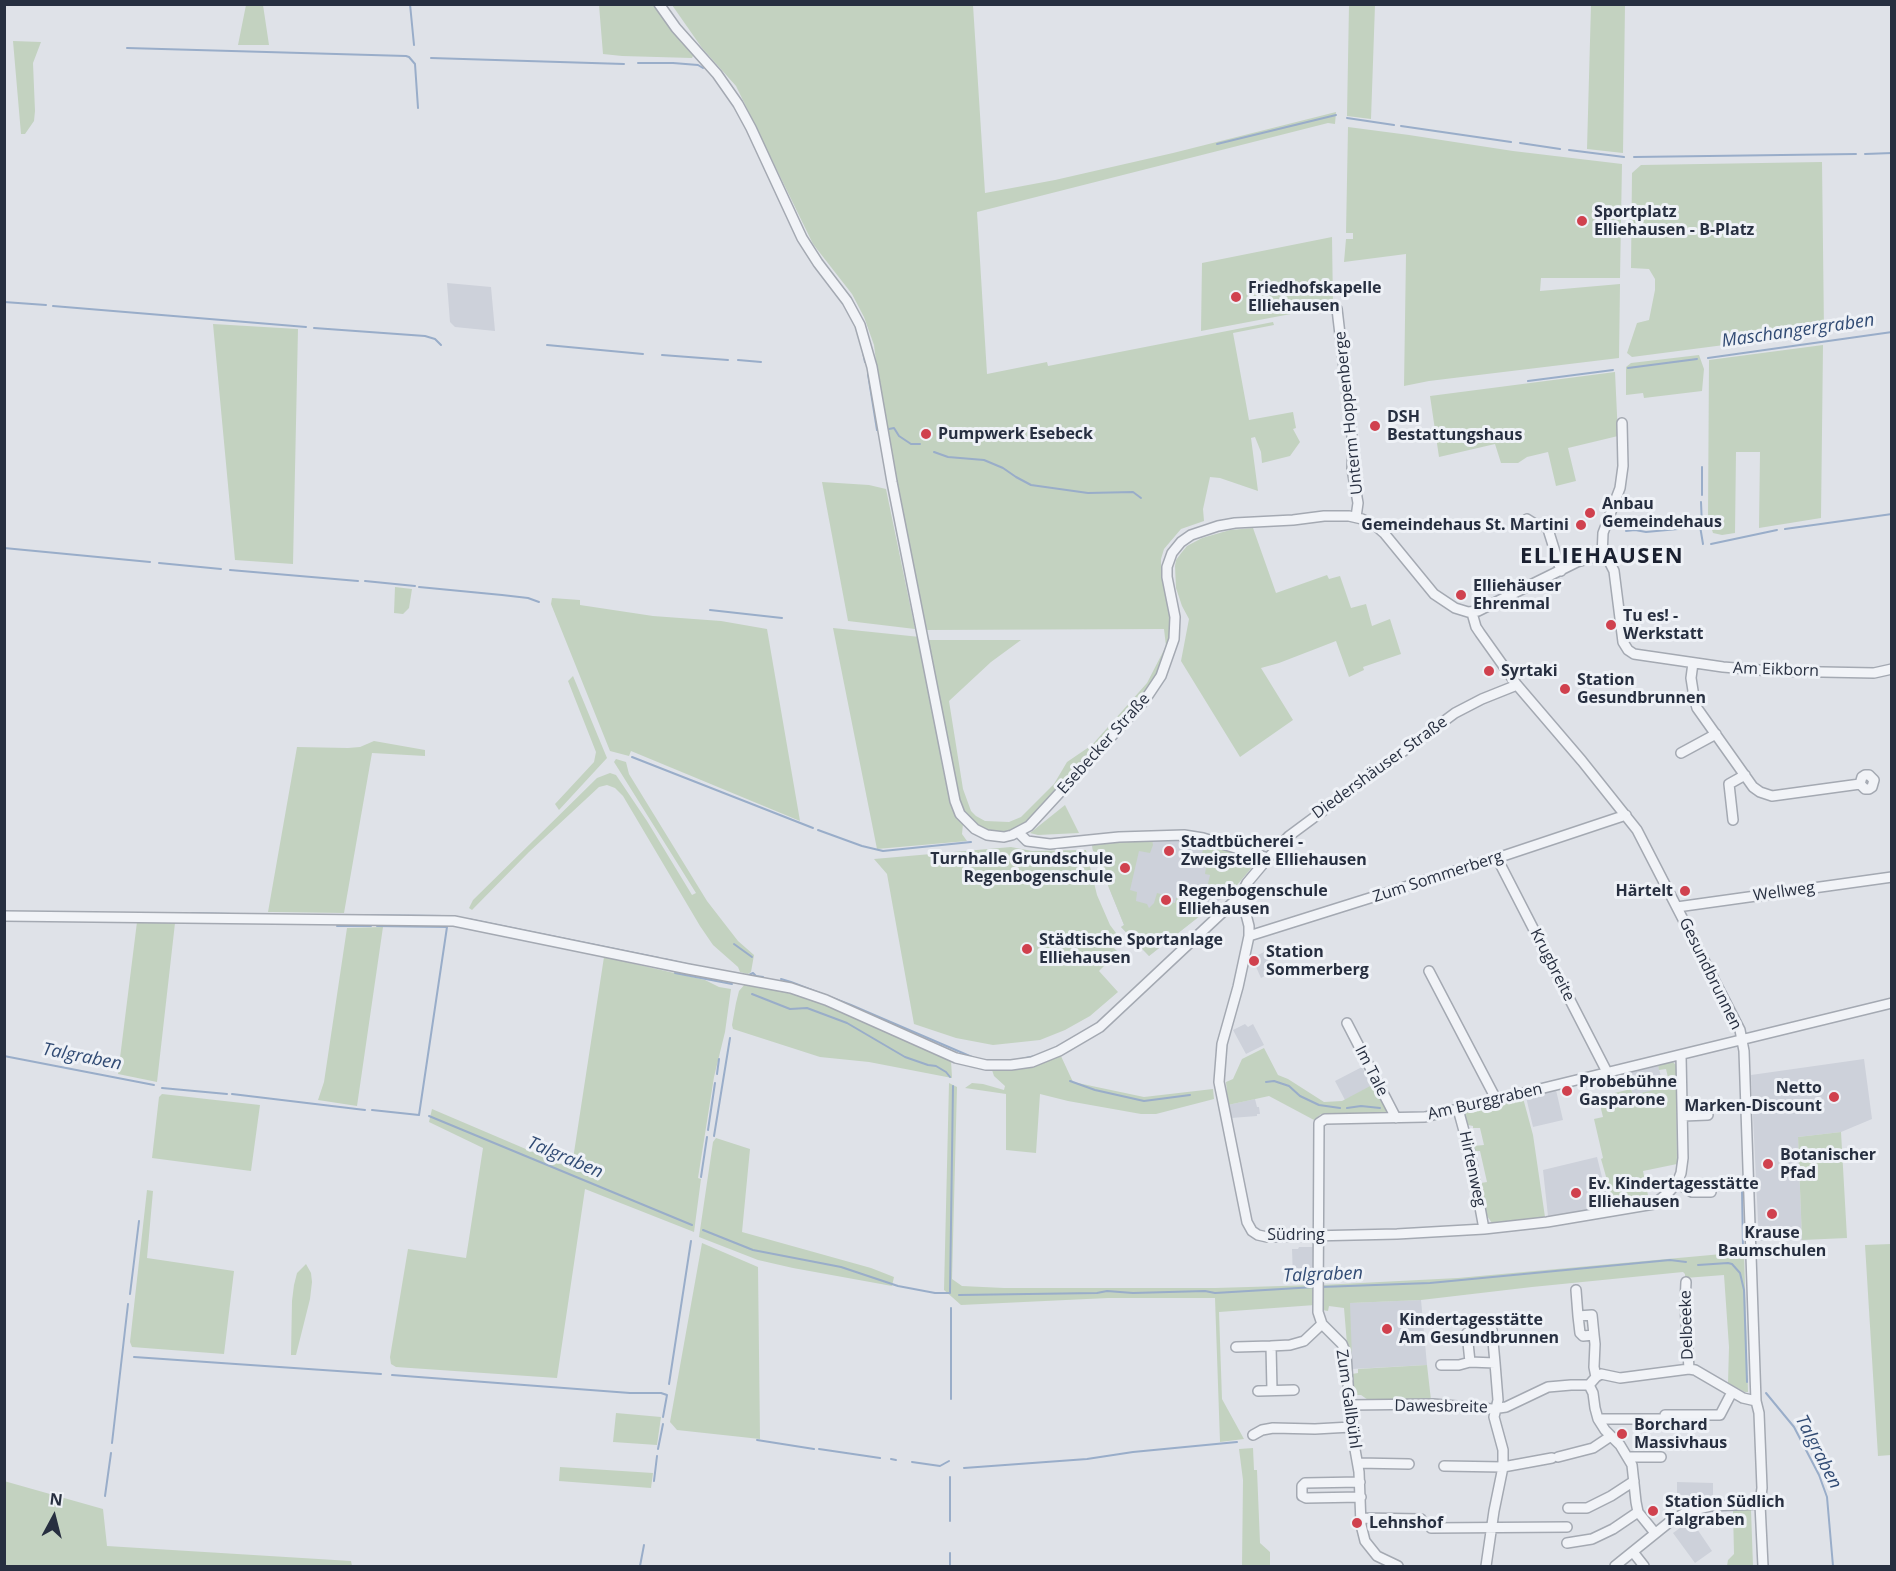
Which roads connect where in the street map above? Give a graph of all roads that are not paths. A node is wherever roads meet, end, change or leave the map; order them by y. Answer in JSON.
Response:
{"nodes":[{"id":1,"x":659,"y":4,"type":"edge"},
{"id":2,"x":1337,"y":309,"type":"dead end"},
{"id":3,"x":1622,"y":423,"type":"dead end"},
{"id":4,"x":1356,"y":517,"type":"junction"},
{"id":5,"x":1527,"y":519,"type":"dead end"},
{"id":6,"x":1602,"y":557,"type":"junction"},
{"id":7,"x":1562,"y":571,"type":"junction"},
{"id":8,"x":1472,"y":613,"type":"junction"},
{"id":9,"x":1693,"y":663,"type":"junction"},
{"id":10,"x":1890,"y":674,"type":"edge"},
{"id":11,"x":1517,"y":685,"type":"junction"},
{"id":12,"x":1716,"y":734,"type":"junction"},
{"id":13,"x":1681,"y":753,"type":"dead end"},
{"id":14,"x":1745,"y":775,"type":"junction"},
{"id":15,"x":1860,"y":784,"type":"dead end"},
{"id":16,"x":1626,"y":815,"type":"junction"},
{"id":17,"x":1733,"y":820,"type":"dead end"},
{"id":18,"x":1018,"y":832,"type":"junction"},
{"id":19,"x":1268,"y":858,"type":"junction"},
{"id":20,"x":1497,"y":858,"type":"junction"},
{"id":21,"x":1892,"y":877,"type":"edge"},
{"id":22,"x":1241,"y":895,"type":"junction"},
{"id":23,"x":1677,"y":907,"type":"junction"},
{"id":24,"x":4,"y":916,"type":"edge"},
{"id":25,"x":1249,"y":936,"type":"junction"},
{"id":26,"x":1429,"y":971,"type":"dead end"},
{"id":27,"x":1892,"y":1003,"type":"edge"},
{"id":28,"x":1347,"y":1023,"type":"dead end"},
{"id":29,"x":1742,"y":1040,"type":"junction"},
{"id":30,"x":1682,"y":1055,"type":"junction"},
{"id":31,"x":1607,"y":1072,"type":"junction"},
{"id":32,"x":1496,"y":1099,"type":"junction"},
{"id":33,"x":1458,"y":1109,"type":"junction"},
{"id":34,"x":1708,"y":1115,"type":"dead end"},
{"id":35,"x":1683,"y":1116,"type":"junction"},
{"id":36,"x":1396,"y":1118,"type":"junction"},
{"id":37,"x":1677,"y":1183,"type":"junction"},
{"id":38,"x":1711,"y":1192,"type":"dead end"},
{"id":39,"x":1484,"y":1229,"type":"junction"},
{"id":40,"x":1317,"y":1235,"type":"junction"},
{"id":41,"x":1686,"y":1282,"type":"dead end"},
{"id":42,"x":1576,"y":1290,"type":"dead end"},
{"id":43,"x":1578,"y":1316,"type":"junction"},
{"id":44,"x":1322,"y":1323,"type":"junction"},
{"id":45,"x":1594,"y":1335,"type":"junction"},
{"id":46,"x":1271,"y":1346,"type":"junction"},
{"id":47,"x":1236,"y":1347,"type":"dead end"},
{"id":48,"x":1470,"y":1362,"type":"junction"},
{"id":49,"x":1495,"y":1363,"type":"junction"},
{"id":50,"x":1441,"y":1365,"type":"dead end"},
{"id":51,"x":1689,"y":1369,"type":"junction"},
{"id":52,"x":1596,"y":1377,"type":"junction"},
{"id":53,"x":1589,"y":1385,"type":"junction"},
{"id":54,"x":1272,"y":1390,"type":"junction"},
{"id":55,"x":1294,"y":1390,"type":"dead end"},
{"id":56,"x":1258,"y":1391,"type":"dead end"},
{"id":57,"x":1732,"y":1392,"type":"junction"},
{"id":58,"x":1756,"y":1401,"type":"junction"},
{"id":59,"x":1349,"y":1405,"type":"junction"},
{"id":60,"x":1497,"y":1408,"type":"junction"},
{"id":61,"x":1598,"y":1419,"type":"junction"},
{"id":62,"x":1351,"y":1427,"type":"junction"},
{"id":63,"x":1253,"y":1435,"type":"dead end"},
{"id":64,"x":1611,"y":1436,"type":"junction"},
{"id":65,"x":1628,"y":1457,"type":"junction"},
{"id":66,"x":1661,"y":1457,"type":"dead end"},
{"id":67,"x":1358,"y":1462,"type":"junction"},
{"id":68,"x":1409,"y":1464,"type":"dead end"},
{"id":69,"x":1444,"y":1466,"type":"dead end"},
{"id":70,"x":1503,"y":1467,"type":"junction"},
{"id":71,"x":1634,"y":1481,"type":"junction"},
{"id":72,"x":1360,"y":1482,"type":"junction"},
{"id":73,"x":1361,"y":1497,"type":"junction"},
{"id":74,"x":1760,"y":1504,"type":"junction"},
{"id":75,"x":1568,"y":1508,"type":"dead end"},
{"id":76,"x":1638,"y":1512,"type":"junction"},
{"id":77,"x":1361,"y":1518,"type":"junction"},
{"id":78,"x":1421,"y":1519,"type":"dead end"},
{"id":79,"x":1567,"y":1527,"type":"dead end"},
{"id":80,"x":1431,"y":1528,"type":"dead end"},
{"id":81,"x":1492,"y":1528,"type":"junction"},
{"id":82,"x":1655,"y":1533,"type":"junction"},
{"id":83,"x":1567,"y":1544,"type":"dead end"},
{"id":84,"x":1633,"y":1552,"type":"junction"},
{"id":85,"x":1398,"y":1566,"type":"edge"},
{"id":86,"x":1486,"y":1566,"type":"edge"},
{"id":87,"x":1615,"y":1566,"type":"edge"},
{"id":88,"x":1644,"y":1566,"type":"edge"},
{"id":89,"x":1762,"y":1566,"type":"edge"}],
"edges":[{"from":1,"to":18,"type":"street"},
{"from":2,"to":4,"type":"street","name":"Unterm Hoppenberge"},
{"from":3,"to":6,"type":"street"},
{"from":4,"to":8,"type":"street"},
{"from":4,"to":18,"type":"street","name":"Esebecker Straße"},
{"from":5,"to":7,"type":"street"},
{"from":6,"to":7,"type":"street"},
{"from":6,"to":9,"type":"street","name":"Am Eikborn"},
{"from":7,"to":8,"type":"street"},
{"from":8,"to":11,"type":"street","name":"Gesundbrunnen"},
{"from":9,"to":10,"type":"street","name":"Am Eikborn"},
{"from":9,"to":12,"type":"street"},
{"from":11,"to":16,"type":"street","name":"Gesundbrunnen"},
{"from":11,"to":19,"type":"street","name":"Diedershäuser Straße"},
{"from":12,"to":13,"type":"street"},
{"from":12,"to":14,"type":"street"},
{"from":14,"to":15,"type":"street"},
{"from":14,"to":17,"type":"street"},
{"from":16,"to":20,"type":"street","name":"Zum Sommerberg"},
{"from":16,"to":23,"type":"street","name":"Gesundbrunnen"},
{"from":18,"to":19,"type":"street"},
{"from":19,"to":22,"type":"street","name":"Diedershäuser Straße"},
{"from":20,"to":25,"type":"street","name":"Zum Sommerberg"},
{"from":20,"to":31,"type":"street","name":"Krugbreite"},
{"from":21,"to":23,"type":"street","name":"Wellweg"},
{"from":22,"to":24,"type":"street","name":"Diedershäuser Straße"},
{"from":22,"to":25,"type":"street","name":"Südring"},
{"from":23,"to":29,"type":"street","name":"Gesundbrunnen"},
{"from":25,"to":40,"type":"street","name":"Südring"},
{"from":26,"to":32,"type":"street"},
{"from":27,"to":29,"type":"street","name":"Am Burggraben"},
{"from":28,"to":36,"type":"street","name":"Im Tale"},
{"from":29,"to":30,"type":"street","name":"Am Burggraben"},
{"from":29,"to":58,"type":"street","name":"Gesundbrunnen"},
{"from":30,"to":31,"type":"street","name":"Am Burggraben"},
{"from":30,"to":35,"type":"street"},
{"from":31,"to":32,"type":"street","name":"Am Burggraben"},
{"from":32,"to":33,"type":"street","name":"Am Burggraben"},
{"from":33,"to":36,"type":"street","name":"Am Burggraben"},
{"from":33,"to":39,"type":"street","name":"Hirtenweg"},
{"from":34,"to":35,"type":"street"},
{"from":35,"to":37,"type":"street"},
{"from":36,"to":40,"type":"street","name":"Am Burggraben"},
{"from":37,"to":38,"type":"street"},
{"from":37,"to":39,"type":"street","name":"Südring"},
{"from":39,"to":40,"type":"street","name":"Südring"},
{"from":40,"to":44,"type":"street"},
{"from":41,"to":51,"type":"street","name":"Delbeeke"},
{"from":42,"to":43,"type":"street"},
{"from":43,"to":45,"type":"street"},
{"from":43,"to":45,"type":"street"},
{"from":44,"to":46,"type":"street"},
{"from":44,"to":59,"type":"street","name":"Zum Gallbühl"},
{"from":45,"to":52,"type":"street"},
{"from":46,"to":47,"type":"street"},
{"from":46,"to":54,"type":"street"},
{"from":48,"to":49,"type":"street"},
{"from":48,"to":49,"type":"street"},
{"from":48,"to":50,"type":"street"},
{"from":49,"to":60,"type":"street"},
{"from":51,"to":52,"type":"street"},
{"from":51,"to":57,"type":"street"},
{"from":52,"to":53,"type":"street"},
{"from":53,"to":60,"type":"street","name":"Dawesbreite"},
{"from":53,"to":61,"type":"street"},
{"from":54,"to":55,"type":"street"},
{"from":54,"to":56,"type":"street"},
{"from":57,"to":58,"type":"street"},
{"from":57,"to":61,"type":"street"},
{"from":58,"to":74,"type":"street","name":"Gesundbrunnen"},
{"from":59,"to":60,"type":"street","name":"Dawesbreite"},
{"from":59,"to":62,"type":"street","name":"Zum Gallbühl"},
{"from":60,"to":70,"type":"street"},
{"from":61,"to":64,"type":"street"},
{"from":62,"to":63,"type":"street"},
{"from":62,"to":67,"type":"street","name":"Zum Gallbühl"},
{"from":64,"to":65,"type":"street"},
{"from":64,"to":70,"type":"street"},
{"from":65,"to":66,"type":"street"},
{"from":65,"to":71,"type":"street"},
{"from":67,"to":68,"type":"street","name":"Zum Gallbühl"},
{"from":67,"to":72,"type":"street","name":"Zum Gallbühl"},
{"from":69,"to":70,"type":"street"},
{"from":70,"to":81,"type":"street"},
{"from":71,"to":75,"type":"street"},
{"from":71,"to":76,"type":"street"},
{"from":72,"to":73,"type":"street","name":"Zum Gallbühl"},
{"from":72,"to":73,"type":"street"},
{"from":73,"to":77,"type":"street","name":"Zum Gallbühl"},
{"from":74,"to":82,"type":"street"},
{"from":74,"to":89,"type":"street","name":"Gesundbrunnen"},
{"from":76,"to":82,"type":"street"},
{"from":76,"to":83,"type":"street"},
{"from":77,"to":78,"type":"street"},
{"from":77,"to":85,"type":"street","name":"Zum Gallbühl"},
{"from":79,"to":81,"type":"street"},
{"from":80,"to":81,"type":"street"},
{"from":81,"to":86,"type":"street"},
{"from":82,"to":84,"type":"street"},
{"from":84,"to":87,"type":"street"},
{"from":84,"to":88,"type":"street"}]}
